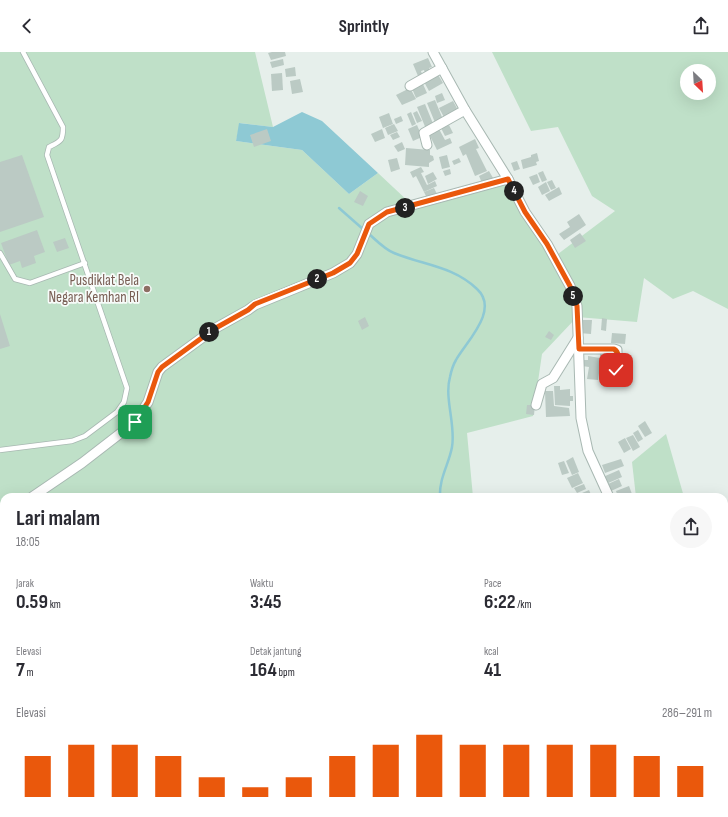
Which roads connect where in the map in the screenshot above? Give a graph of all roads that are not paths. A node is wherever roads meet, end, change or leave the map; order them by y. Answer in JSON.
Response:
{"nodes":[{"id":1,"x":23,"y":52,"type":"edge"},
{"id":2,"x":433,"y":52,"type":"edge"},
{"id":3,"x":442,"y":68,"type":"junction"},
{"id":4,"x":410,"y":86,"type":"dead end"},
{"id":5,"x":465,"y":110,"type":"junction"},
{"id":6,"x":427,"y":145,"type":"dead end"},
{"id":7,"x":508,"y":179,"type":"junction"},
{"id":8,"x":0,"y":253,"type":"edge"},
{"id":9,"x":85,"y":263,"type":"junction"},
{"id":10,"x":578,"y":338,"type":"junction"},
{"id":11,"x":579,"y":349,"type":"junction"},
{"id":12,"x":616,"y":370,"type":"dead end"},
{"id":13,"x":536,"y":404,"type":"dead end"},
{"id":14,"x":0,"y":450,"type":"edge"},
{"id":15,"x":38,"y":493,"type":"edge"},
{"id":16,"x":607,"y":493,"type":"edge"}],
"edges":[{"from":1,"to":9,"type":"lane"},
{"from":2,"to":3,"type":"street"},
{"from":3,"to":4,"type":"street"},
{"from":3,"to":5,"type":"street"},
{"from":5,"to":6,"type":"street"},
{"from":5,"to":7,"type":"street"},
{"from":7,"to":10,"type":"street"},
{"from":7,"to":15,"type":"street"},
{"from":8,"to":9,"type":"lane"},
{"from":9,"to":14,"type":"lane"},
{"from":10,"to":11,"type":"street"},
{"from":10,"to":13,"type":"street"},
{"from":11,"to":12,"type":"street"},
{"from":11,"to":16,"type":"street"}]}
